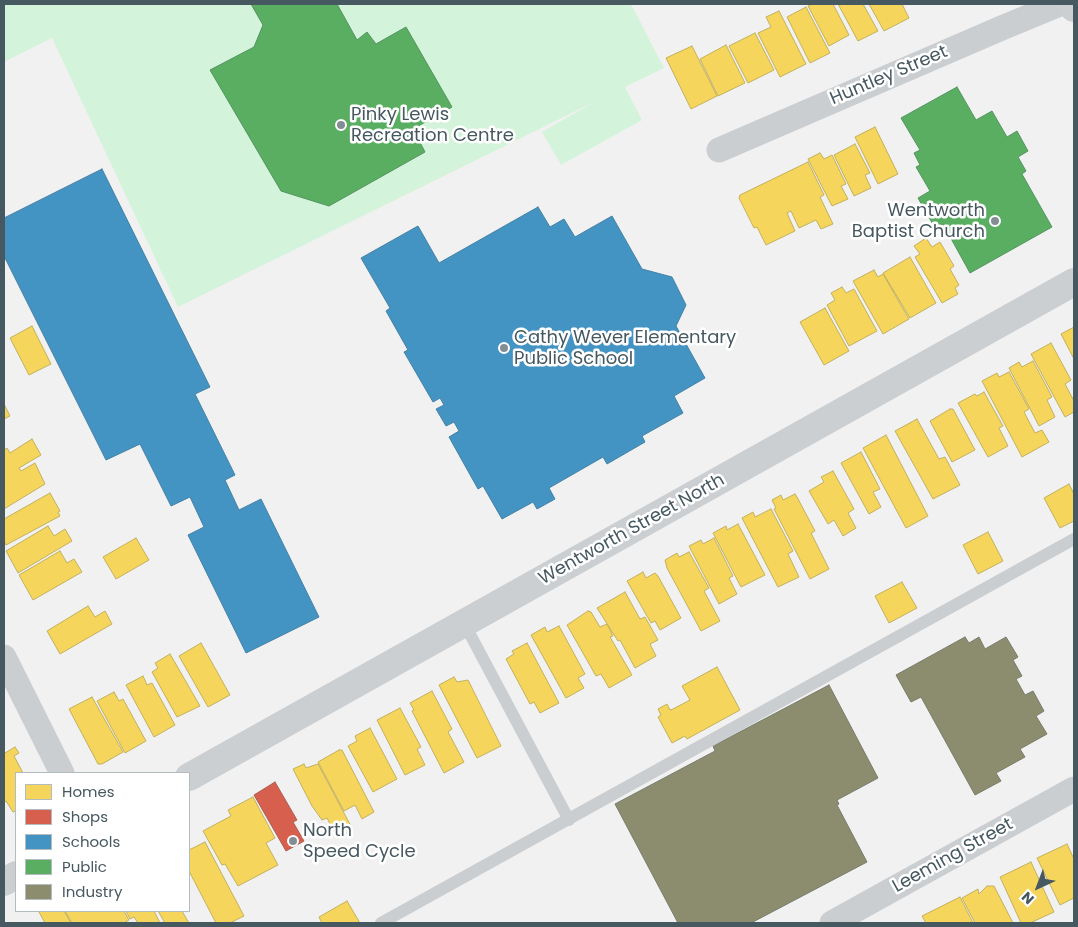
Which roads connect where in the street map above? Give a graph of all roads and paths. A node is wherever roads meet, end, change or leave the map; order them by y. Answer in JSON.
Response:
{"nodes":[{"id":1,"x":1060,"y":4,"type":"edge"},
{"id":2,"x":1072,"y":4,"type":"edge"},
{"id":3,"x":1074,"y":8,"type":"edge"},
{"id":4,"x":719,"y":150,"type":"dead end"},
{"id":5,"x":1074,"y":282,"type":"edge"},
{"id":6,"x":1074,"y":539,"type":"edge"},
{"id":7,"x":464,"y":623,"type":"junction"},
{"id":8,"x":4,"y":657,"type":"edge"},
{"id":9,"x":62,"y":772,"type":"edge"},
{"id":10,"x":190,"y":776,"type":"edge"},
{"id":11,"x":1074,"y":789,"type":"edge"},
{"id":12,"x":569,"y":820,"type":"junction"},
{"id":13,"x":15,"y":876,"type":"edge"},
{"id":14,"x":4,"y":882,"type":"edge"},
{"id":15,"x":381,"y":923,"type":"edge"},
{"id":16,"x":832,"y":923,"type":"edge"}],
"edges":[{"from":1,"to":4,"type":"street","name":"Huntley Street"},
{"from":2,"to":3,"type":"main road"},
{"from":5,"to":7,"type":"main road","name":"Wentworth Street North"},
{"from":6,"to":12,"type":"lane"},
{"from":7,"to":10,"type":"main road","name":"Wentworth Street North"},
{"from":7,"to":12,"type":"lane"},
{"from":8,"to":9,"type":"street"},
{"from":11,"to":16,"type":"street","name":"Leeming Street"},
{"from":12,"to":15,"type":"lane"},
{"from":13,"to":14,"type":"main road"}]}
